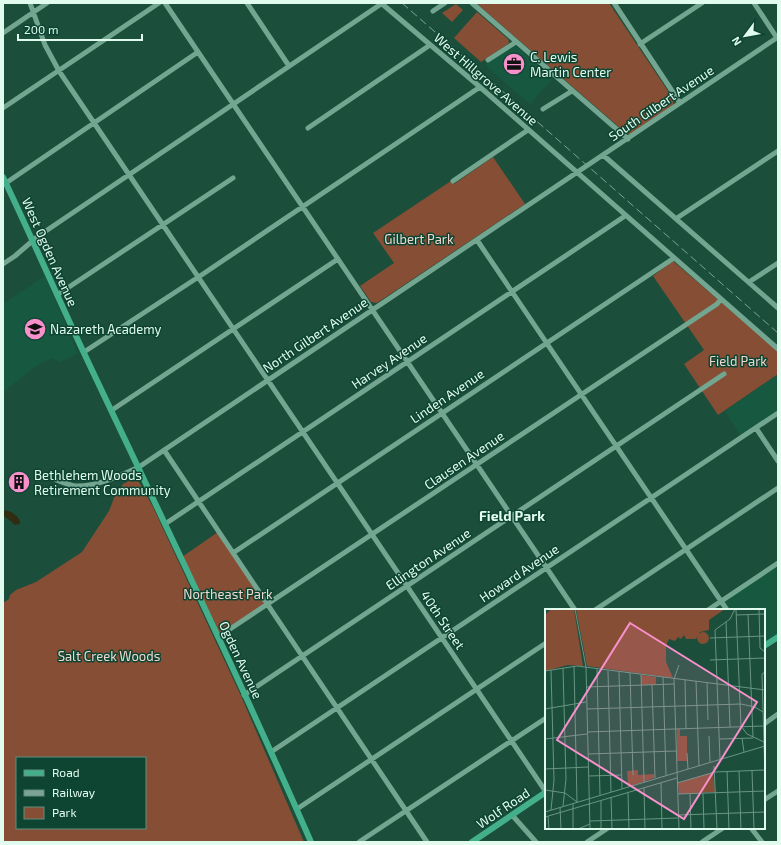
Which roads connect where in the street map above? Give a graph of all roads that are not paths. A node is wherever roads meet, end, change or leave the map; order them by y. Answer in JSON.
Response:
{"nodes":[{"id":1,"x":30,"y":3,"type":"edge"},
{"id":2,"x":47,"y":3,"type":"edge"},
{"id":3,"x":159,"y":3,"type":"edge"},
{"id":4,"x":165,"y":3,"type":"edge"},
{"id":5,"x":247,"y":3,"type":"edge"},
{"id":6,"x":381,"y":3,"type":"edge"},
{"id":7,"x":445,"y":3,"type":"edge"},
{"id":8,"x":472,"y":3,"type":"edge"},
{"id":9,"x":614,"y":3,"type":"edge"},
{"id":10,"x":702,"y":3,"type":"edge"},
{"id":11,"x":754,"y":3,"type":"edge"},
{"id":12,"x":433,"y":11,"type":"dead end"},
{"id":13,"x":33,"y":12,"type":"junction"},
{"id":14,"x":3,"y":33,"type":"edge"},
{"id":15,"x":778,"y":37,"type":"edge"},
{"id":16,"x":516,"y":42,"type":"junction"},
{"id":17,"x":640,"y":44,"type":"junction"},
{"id":18,"x":430,"y":46,"type":"junction"},
{"id":19,"x":198,"y":52,"type":"junction"},
{"id":20,"x":488,"y":60,"type":"dead end"},
{"id":21,"x":289,"y":66,"type":"junction"},
{"id":22,"x":59,"y":71,"type":"junction"},
{"id":23,"x":480,"y":87,"type":"junction"},
{"id":24,"x":572,"y":91,"type":"junction"},
{"id":25,"x":680,"y":103,"type":"junction"},
{"id":26,"x":233,"y":104,"type":"junction"},
{"id":27,"x":3,"y":108,"type":"edge"},
{"id":28,"x":544,"y":109,"type":"dead end"},
{"id":29,"x":94,"y":122,"type":"junction"},
{"id":30,"x":308,"y":128,"type":"dead end"},
{"id":31,"x":528,"y":130,"type":"junction"},
{"id":32,"x":628,"y":139,"type":"junction"},
{"id":33,"x":778,"y":151,"type":"edge"},
{"id":34,"x":603,"y":155,"type":"junction"},
{"id":35,"x":576,"y":173,"type":"junction"},
{"id":36,"x":128,"y":174,"type":"junction"},
{"id":37,"x":233,"y":178,"type":"dead end"},
{"id":38,"x":4,"y":181,"type":"edge"},
{"id":39,"x":453,"y":181,"type":"dead end"},
{"id":40,"x":303,"y":206,"type":"junction"},
{"id":41,"x":625,"y":216,"type":"junction"},
{"id":42,"x":677,"y":218,"type":"junction"},
{"id":43,"x":163,"y":225,"type":"junction"},
{"id":44,"x":33,"y":240,"type":"junction"},
{"id":45,"x":477,"y":240,"type":"junction"},
{"id":46,"x":674,"y":258,"type":"junction"},
{"id":47,"x":338,"y":259,"type":"junction"},
{"id":48,"x":778,"y":263,"type":"edge"},
{"id":49,"x":3,"y":264,"type":"edge"},
{"id":50,"x":198,"y":277,"type":"junction"},
{"id":51,"x":749,"y":282,"type":"junction"},
{"id":52,"x":512,"y":291,"type":"junction"},
{"id":53,"x":57,"y":295,"type":"junction"},
{"id":54,"x":721,"y":299,"type":"junction"},
{"id":55,"x":778,"y":308,"type":"edge"},
{"id":56,"x":373,"y":310,"type":"junction"},
{"id":57,"x":233,"y":329,"type":"junction"},
{"id":58,"x":547,"y":343,"type":"junction"},
{"id":59,"x":778,"y":349,"type":"edge"},
{"id":60,"x":84,"y":352,"type":"junction"},
{"id":61,"x":408,"y":361,"type":"junction"},
{"id":62,"x":724,"y":374,"type":"dead end"},
{"id":63,"x":268,"y":380,"type":"junction"},
{"id":64,"x":582,"y":395,"type":"junction"},
{"id":65,"x":112,"y":410,"type":"junction"},
{"id":66,"x":442,"y":413,"type":"junction"},
{"id":67,"x":778,"y":413,"type":"edge"},
{"id":68,"x":756,"y":428,"type":"junction"},
{"id":69,"x":302,"y":431,"type":"junction"},
{"id":70,"x":616,"y":446,"type":"junction"},
{"id":71,"x":164,"y":450,"type":"junction"},
{"id":72,"x":778,"y":461,"type":"edge"},
{"id":73,"x":477,"y":465,"type":"junction"},
{"id":74,"x":139,"y":467,"type":"junction"},
{"id":75,"x":56,"y":480,"type":"dead end"},
{"id":76,"x":338,"y":483,"type":"junction"},
{"id":77,"x":778,"y":488,"type":"edge"},
{"id":78,"x":651,"y":498,"type":"junction"},
{"id":79,"x":199,"y":501,"type":"junction"},
{"id":80,"x":512,"y":516,"type":"junction"},
{"id":81,"x":165,"y":524,"type":"junction"},
{"id":82,"x":372,"y":535,"type":"junction"},
{"id":83,"x":686,"y":549,"type":"junction"},
{"id":84,"x":233,"y":553,"type":"junction"},
{"id":85,"x":778,"y":563,"type":"edge"},
{"id":86,"x":547,"y":568,"type":"junction"},
{"id":87,"x":407,"y":586,"type":"junction"},
{"id":88,"x":721,"y":601,"type":"junction"},
{"id":89,"x":268,"y":604,"type":"junction"},
{"id":90,"x":574,"y":609,"type":"edge"},
{"id":91,"x":596,"y":609,"type":"edge"},
{"id":92,"x":709,"y":609,"type":"edge"},
{"id":93,"x":726,"y":609,"type":"edge"},
{"id":94,"x":218,"y":637,"type":"junction"},
{"id":95,"x":778,"y":637,"type":"edge"},
{"id":96,"x":442,"y":638,"type":"junction"},
{"id":97,"x":545,"y":644,"type":"edge"},
{"id":98,"x":765,"y":645,"type":"edge"},
{"id":99,"x":303,"y":656,"type":"junction"},
{"id":100,"x":476,"y":689,"type":"junction"},
{"id":101,"x":244,"y":695,"type":"junction"},
{"id":102,"x":337,"y":708,"type":"junction"},
{"id":103,"x":778,"y":714,"type":"edge"},
{"id":104,"x":545,"y":719,"type":"edge"},
{"id":105,"x":765,"y":723,"type":"edge"},
{"id":106,"x":511,"y":741,"type":"junction"},
{"id":107,"x":271,"y":752,"type":"junction"},
{"id":108,"x":372,"y":759,"type":"junction"},
{"id":109,"x":545,"y":791,"type":"edge"},
{"id":110,"x":778,"y":791,"type":"edge"},
{"id":111,"x":545,"y":793,"type":"edge"},
{"id":112,"x":765,"y":799,"type":"edge"},
{"id":113,"x":297,"y":809,"type":"junction"},
{"id":114,"x":406,"y":811,"type":"junction"},
{"id":115,"x":512,"y":815,"type":"junction"},
{"id":116,"x":606,"y":829,"type":"edge"},
{"id":117,"x":722,"y":829,"type":"edge"},
{"id":118,"x":752,"y":829,"type":"edge"},
{"id":119,"x":311,"y":842,"type":"edge"},
{"id":120,"x":359,"y":842,"type":"edge"},
{"id":121,"x":427,"y":842,"type":"edge"},
{"id":122,"x":472,"y":842,"type":"edge"},
{"id":123,"x":536,"y":842,"type":"edge"},
{"id":124,"x":587,"y":842,"type":"edge"},
{"id":125,"x":702,"y":842,"type":"edge"},
{"id":126,"x":762,"y":842,"type":"edge"}],
"edges":[{"from":1,"to":13,"type":"street","name":"40th Street"},
{"from":2,"to":13,"type":"street"},
{"from":3,"to":22,"type":"street"},
{"from":4,"to":19,"type":"street"},
{"from":5,"to":21,"type":"street"},
{"from":6,"to":18,"type":"street","name":"West Hillgrove Avenue"},
{"from":6,"to":21,"type":"street"},
{"from":7,"to":12,"type":"street"},
{"from":8,"to":16,"type":"street"},
{"from":9,"to":17,"type":"street"},
{"from":10,"to":17,"type":"street"},
{"from":11,"to":15,"type":"street"},
{"from":13,"to":14,"type":"street"},
{"from":13,"to":22,"type":"street","name":"40th Street"},
{"from":15,"to":25,"type":"street","name":"South Gilbert Avenue"},
{"from":16,"to":20,"type":"street"},
{"from":16,"to":24,"type":"street"},
{"from":17,"to":25,"type":"street"},
{"from":18,"to":23,"type":"street","name":"West Hillgrove Avenue"},
{"from":18,"to":30,"type":"street"},
{"from":19,"to":26,"type":"street"},
{"from":19,"to":29,"type":"street"},
{"from":21,"to":26,"type":"street"},
{"from":22,"to":27,"type":"street"},
{"from":22,"to":29,"type":"street","name":"40th Street"},
{"from":23,"to":31,"type":"street","name":"West Hillgrove Avenue"},
{"from":23,"to":40,"type":"street"},
{"from":24,"to":28,"type":"street"},
{"from":24,"to":32,"type":"street"},
{"from":25,"to":32,"type":"street","name":"South Gilbert Avenue"},
{"from":26,"to":36,"type":"street"},
{"from":26,"to":40,"type":"street"},
{"from":29,"to":36,"type":"street","name":"40th Street"},
{"from":29,"to":38,"type":"street"},
{"from":31,"to":35,"type":"street","name":"West Hillgrove Avenue"},
{"from":31,"to":39,"type":"street"},
{"from":32,"to":34,"type":"street","name":"South Gilbert Avenue"},
{"from":33,"to":42,"type":"street"},
{"from":34,"to":35,"type":"street","name":"South Gilbert Avenue"},
{"from":34,"to":42,"type":"street"},
{"from":35,"to":41,"type":"street","name":"West Hillgrove Avenue"},
{"from":35,"to":45,"type":"street","name":"North Gilbert Avenue"},
{"from":36,"to":43,"type":"street","name":"40th Street"},
{"from":36,"to":44,"type":"street"},
{"from":37,"to":43,"type":"street"},
{"from":38,"to":44,"type":"main road","name":"West Ogden Avenue"},
{"from":40,"to":47,"type":"street"},
{"from":40,"to":50,"type":"street"},
{"from":41,"to":46,"type":"street","name":"West Hillgrove Avenue"},
{"from":41,"to":52,"type":"street","name":"Harvey Avenue"},
{"from":42,"to":51,"type":"street"},
{"from":43,"to":50,"type":"street","name":"40th Street"},
{"from":43,"to":53,"type":"street"},
{"from":44,"to":49,"type":"street"},
{"from":44,"to":53,"type":"main road","name":"West Ogden Avenue"},
{"from":45,"to":52,"type":"street"},
{"from":45,"to":56,"type":"street","name":"North Gilbert Avenue"},
{"from":46,"to":54,"type":"street","name":"West Hillgrove Avenue"},
{"from":46,"to":58,"type":"street","name":"Linden Avenue"},
{"from":47,"to":56,"type":"street"},
{"from":47,"to":57,"type":"street"},
{"from":48,"to":51,"type":"street"},
{"from":50,"to":57,"type":"street","name":"40th Street"},
{"from":50,"to":60,"type":"street"},
{"from":51,"to":55,"type":"street"},
{"from":52,"to":58,"type":"street"},
{"from":52,"to":61,"type":"street","name":"Harvey Avenue"},
{"from":53,"to":60,"type":"main road","name":"West Ogden Avenue"},
{"from":54,"to":59,"type":"street","name":"West Hillgrove Avenue"},
{"from":54,"to":64,"type":"street","name":"Clausen Avenue"},
{"from":56,"to":61,"type":"street"},
{"from":56,"to":63,"type":"street","name":"North Gilbert Avenue"},
{"from":57,"to":63,"type":"street","name":"40th Street"},
{"from":57,"to":65,"type":"street"},
{"from":58,"to":64,"type":"street"},
{"from":58,"to":66,"type":"street","name":"Linden Avenue"},
{"from":60,"to":65,"type":"main road","name":"West Ogden Avenue"},
{"from":61,"to":66,"type":"street"},
{"from":61,"to":69,"type":"street","name":"Harvey Avenue"},
{"from":62,"to":70,"type":"street","name":"Ellington Avenue"},
{"from":63,"to":69,"type":"street","name":"40th Street"},
{"from":63,"to":71,"type":"street","name":"North Gilbert Avenue"},
{"from":64,"to":70,"type":"street"},
{"from":64,"to":73,"type":"street","name":"Clausen Avenue"},
{"from":65,"to":74,"type":"main road","name":"West Ogden Avenue"},
{"from":66,"to":73,"type":"street"},
{"from":66,"to":76,"type":"street","name":"Linden Avenue"},
{"from":67,"to":68,"type":"street","name":"Howard Avenue"},
{"from":68,"to":72,"type":"street"},
{"from":68,"to":78,"type":"street","name":"Howard Avenue"},
{"from":69,"to":76,"type":"street","name":"40th Street"},
{"from":69,"to":79,"type":"street","name":"Harvey Avenue"},
{"from":70,"to":78,"type":"street"},
{"from":70,"to":80,"type":"street","name":"Ellington Avenue"},
{"from":71,"to":74,"type":"street","name":"North Gilbert Avenue"},
{"from":71,"to":79,"type":"street"},
{"from":73,"to":80,"type":"street"},
{"from":73,"to":82,"type":"street","name":"Clausen Avenue"},
{"from":74,"to":75,"type":"street","name":"North Gilbert Avenue"},
{"from":74,"to":81,"type":"main road","name":"Ogden Avenue"},
{"from":76,"to":82,"type":"street","name":"40th Street"},
{"from":76,"to":84,"type":"street","name":"Linden Avenue"},
{"from":77,"to":83,"type":"street"},
{"from":78,"to":83,"type":"street"},
{"from":78,"to":86,"type":"street","name":"Howard Avenue"},
{"from":79,"to":81,"type":"street","name":"Harvey Avenue"},
{"from":79,"to":84,"type":"street"},
{"from":80,"to":86,"type":"street"},
{"from":80,"to":87,"type":"street","name":"Ellington Avenue"},
{"from":81,"to":94,"type":"main road","name":"Ogden Avenue"},
{"from":82,"to":87,"type":"street","name":"40th Street"},
{"from":82,"to":89,"type":"street","name":"Clausen Avenue"},
{"from":83,"to":88,"type":"street"},
{"from":83,"to":91,"type":"street"},
{"from":84,"to":89,"type":"street"},
{"from":85,"to":88,"type":"street"},
{"from":86,"to":90,"type":"street"},
{"from":86,"to":96,"type":"street","name":"Howard Avenue"},
{"from":87,"to":96,"type":"street","name":"40th Street"},
{"from":87,"to":99,"type":"street","name":"Ellington Avenue"},
{"from":88,"to":92,"type":"street"},
{"from":88,"to":93,"type":"street"},
{"from":89,"to":94,"type":"street","name":"Clausen Avenue"},
{"from":89,"to":99,"type":"street"},
{"from":94,"to":101,"type":"main road","name":"Ogden Avenue"},
{"from":95,"to":98,"type":"main road"},
{"from":96,"to":100,"type":"street","name":"40th Street"},
{"from":96,"to":102,"type":"street","name":"Howard Avenue"},
{"from":97,"to":100,"type":"street"},
{"from":99,"to":101,"type":"street","name":"Ellington Avenue"},
{"from":99,"to":102,"type":"street"},
{"from":100,"to":106,"type":"street","name":"40th Street"},
{"from":100,"to":108,"type":"street"},
{"from":101,"to":107,"type":"main road","name":"Ogden Avenue"},
{"from":102,"to":107,"type":"street","name":"Howard Avenue"},
{"from":102,"to":108,"type":"street"},
{"from":103,"to":105,"type":"street"},
{"from":104,"to":106,"type":"street"},
{"from":106,"to":109,"type":"street","name":"40th Street"},
{"from":106,"to":114,"type":"street"},
{"from":107,"to":113,"type":"main road","name":"Ogden Avenue"},
{"from":108,"to":113,"type":"street"},
{"from":108,"to":114,"type":"street"},
{"from":110,"to":112,"type":"street"},
{"from":111,"to":115,"type":"main road","name":"Wolf Road"},
{"from":113,"to":119,"type":"main road","name":"Ogden Avenue"},
{"from":114,"to":120,"type":"street"},
{"from":114,"to":121,"type":"street"},
{"from":115,"to":122,"type":"main road","name":"Wolf Road"},
{"from":115,"to":123,"type":"street"},
{"from":116,"to":124,"type":"street"},
{"from":117,"to":125,"type":"street"},
{"from":118,"to":126,"type":"street"}]}
